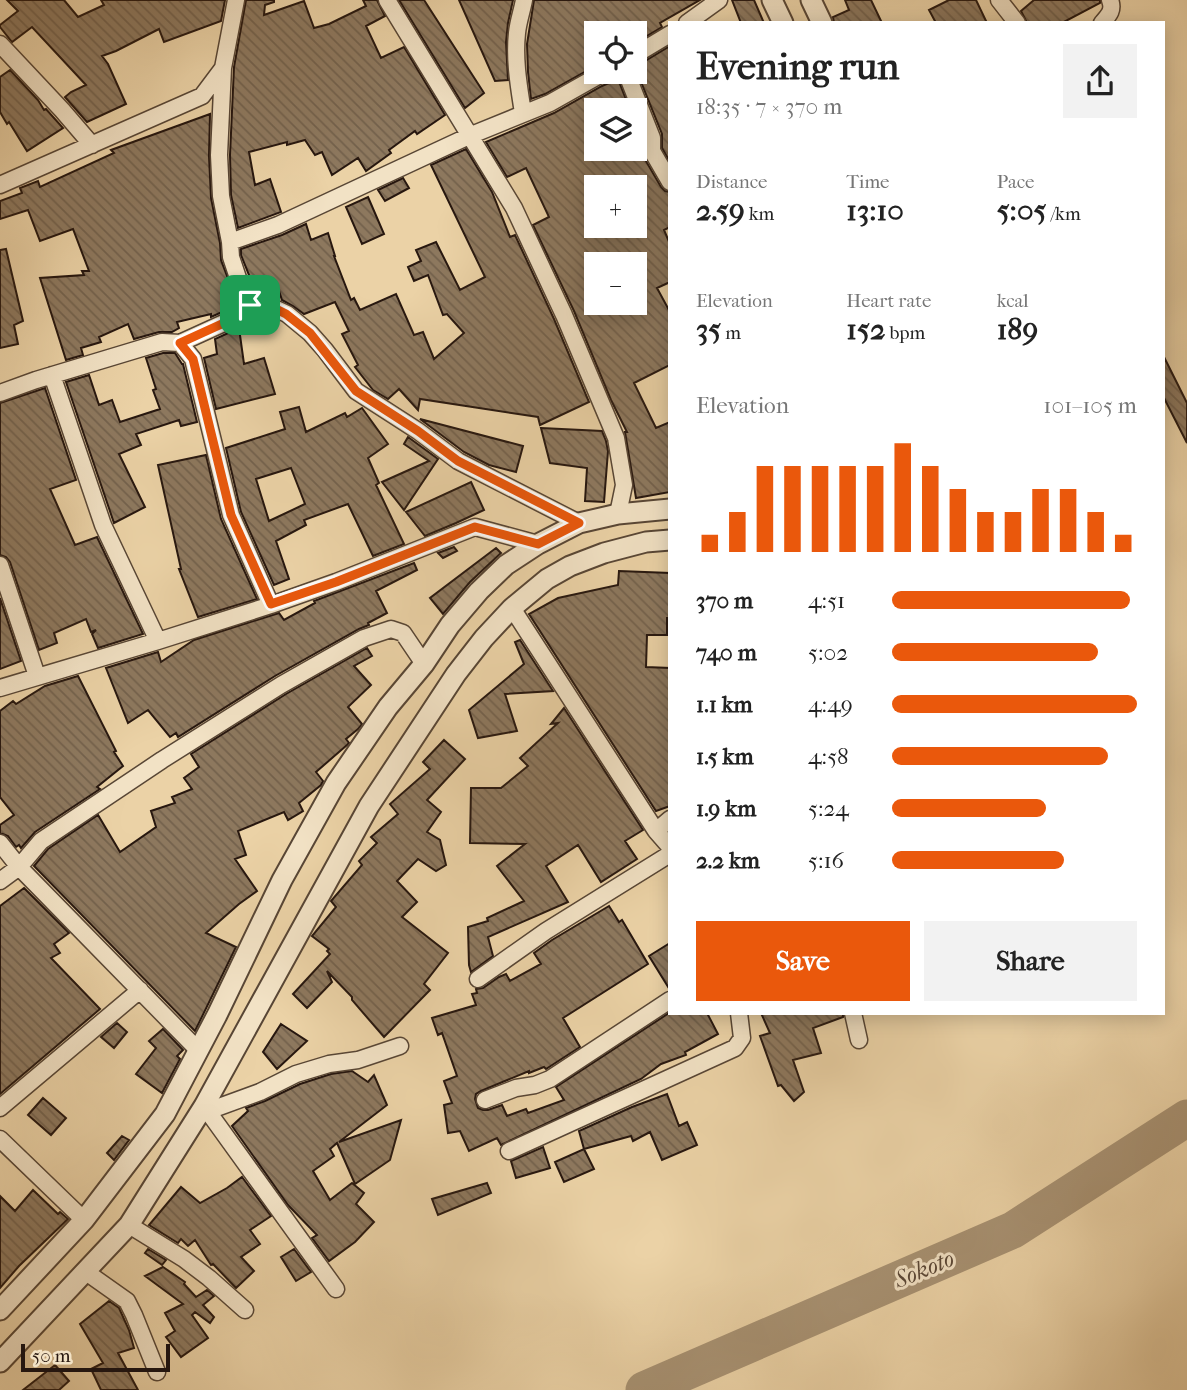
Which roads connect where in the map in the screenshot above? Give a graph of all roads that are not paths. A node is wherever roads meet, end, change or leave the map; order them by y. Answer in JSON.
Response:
{"nodes":[{"id":1,"x":236,"y":0,"type":"edge"},
{"id":2,"x":387,"y":0,"type":"edge"},
{"id":3,"x":524,"y":0,"type":"edge"},
{"id":4,"x":719,"y":0,"type":"edge"},
{"id":5,"x":772,"y":0,"type":"edge"},
{"id":6,"x":811,"y":0,"type":"edge"},
{"id":7,"x":999,"y":0,"type":"edge"},
{"id":8,"x":1110,"y":0,"type":"edge"},
{"id":9,"x":690,"y":21,"type":"edge"},
{"id":10,"x":782,"y":21,"type":"edge"},
{"id":11,"x":821,"y":21,"type":"edge"},
{"id":12,"x":1015,"y":21,"type":"edge"},
{"id":13,"x":1104,"y":21,"type":"edge"},
{"id":14,"x":668,"y":35,"type":"edge"},
{"id":15,"x":0,"y":44,"type":"edge"},
{"id":16,"x":647,"y":48,"type":"edge"},
{"id":17,"x":223,"y":68,"type":"junction"},
{"id":18,"x":584,"y":84,"type":"edge"},
{"id":19,"x":631,"y":84,"type":"edge"},
{"id":20,"x":523,"y":113,"type":"junction"},
{"id":21,"x":469,"y":136,"type":"junction"},
{"id":22,"x":92,"y":145,"type":"junction"},
{"id":23,"x":668,"y":179,"type":"edge"},
{"id":24,"x":0,"y":185,"type":"edge"},
{"id":25,"x":230,"y":242,"type":"junction"},
{"id":26,"x":250,"y":305,"type":"junction"},
{"id":27,"x":180,"y":343,"type":"junction"},
{"id":28,"x":52,"y":375,"type":"junction"},
{"id":29,"x":0,"y":393,"type":"edge"},
{"id":30,"x":668,"y":509,"type":"edge"},
{"id":31,"x":618,"y":514,"type":"junction"},
{"id":32,"x":579,"y":523,"type":"junction"},
{"id":33,"x":668,"y":540,"type":"edge"},
{"id":34,"x":538,"y":544,"type":"junction"},
{"id":35,"x":0,"y":565,"type":"edge"},
{"id":36,"x":271,"y":604,"type":"junction"},
{"id":37,"x":512,"y":608,"type":"junction"},
{"id":38,"x":158,"y":641,"type":"junction"},
{"id":39,"x":424,"y":664,"type":"junction"},
{"id":40,"x":37,"y":676,"type":"junction"},
{"id":41,"x":0,"y":688,"type":"edge"},
{"id":42,"x":668,"y":821,"type":"edge"},
{"id":43,"x":656,"y":831,"type":"junction"},
{"id":44,"x":0,"y":843,"type":"edge"},
{"id":45,"x":668,"y":846,"type":"edge"},
{"id":46,"x":668,"y":855,"type":"edge"},
{"id":47,"x":19,"y":867,"type":"junction"},
{"id":48,"x":0,"y":881,"type":"edge"},
{"id":49,"x":478,"y":979,"type":"dead end"},
{"id":50,"x":140,"y":990,"type":"junction"},
{"id":51,"x":668,"y":1001,"type":"edge"},
{"id":52,"x":739,"y":1015,"type":"edge"},
{"id":53,"x":853,"y":1015,"type":"edge"},
{"id":54,"x":859,"y":1040,"type":"dead end"},
{"id":55,"x":400,"y":1046,"type":"dead end"},
{"id":56,"x":198,"y":1051,"type":"junction"},
{"id":57,"x":485,"y":1100,"type":"dead end"},
{"id":58,"x":0,"y":1108,"type":"edge"},
{"id":59,"x":206,"y":1108,"type":"junction"},
{"id":60,"x":0,"y":1139,"type":"edge"},
{"id":61,"x":509,"y":1151,"type":"dead end"},
{"id":62,"x":84,"y":1220,"type":"junction"},
{"id":63,"x":129,"y":1225,"type":"junction"},
{"id":64,"x":86,"y":1272,"type":"junction"},
{"id":65,"x":336,"y":1289,"type":"dead end"},
{"id":66,"x":0,"y":1310,"type":"edge"},
{"id":67,"x":245,"y":1310,"type":"dead end"},
{"id":68,"x":0,"y":1362,"type":"edge"},
{"id":69,"x":157,"y":1372,"type":"dead end"}],
"edges":[{"from":1,"to":17,"type":"street"},
{"from":2,"to":21,"type":"street"},
{"from":3,"to":20,"type":"street"},
{"from":4,"to":9,"type":"street"},
{"from":5,"to":10,"type":"street"},
{"from":6,"to":11,"type":"street"},
{"from":7,"to":12,"type":"street"},
{"from":8,"to":13,"type":"street"},
{"from":14,"to":16,"type":"street"},
{"from":15,"to":22,"type":"street"},
{"from":17,"to":22,"type":"street"},
{"from":17,"to":25,"type":"street"},
{"from":18,"to":20,"type":"street"},
{"from":19,"to":23,"type":"street"},
{"from":20,"to":21,"type":"street"},
{"from":21,"to":25,"type":"street"},
{"from":21,"to":31,"type":"street"},
{"from":22,"to":24,"type":"street"},
{"from":25,"to":26,"type":"street"},
{"from":26,"to":27,"type":"street"},
{"from":26,"to":32,"type":"street"},
{"from":27,"to":28,"type":"street"},
{"from":27,"to":36,"type":"street"},
{"from":28,"to":29,"type":"street"},
{"from":28,"to":38,"type":"street"},
{"from":30,"to":31,"type":"street"},
{"from":31,"to":32,"type":"street"},
{"from":32,"to":34,"type":"street"},
{"from":33,"to":37,"type":"street"},
{"from":34,"to":36,"type":"street"},
{"from":34,"to":39,"type":"street"},
{"from":35,"to":40,"type":"street"},
{"from":36,"to":38,"type":"street"},
{"from":37,"to":43,"type":"street"},
{"from":37,"to":59,"type":"street"},
{"from":38,"to":40,"type":"street"},
{"from":39,"to":47,"type":"street"},
{"from":39,"to":56,"type":"street"},
{"from":40,"to":41,"type":"street"},
{"from":42,"to":43,"type":"street"},
{"from":43,"to":45,"type":"street"},
{"from":44,"to":47,"type":"street"},
{"from":46,"to":49,"type":"street"},
{"from":47,"to":48,"type":"street"},
{"from":47,"to":50,"type":"street"},
{"from":50,"to":56,"type":"street"},
{"from":50,"to":58,"type":"street"},
{"from":51,"to":57,"type":"street"},
{"from":52,"to":61,"type":"street"},
{"from":53,"to":54,"type":"street"},
{"from":55,"to":59,"type":"street"},
{"from":56,"to":62,"type":"street"},
{"from":59,"to":63,"type":"street"},
{"from":59,"to":65,"type":"street"},
{"from":60,"to":62,"type":"street"},
{"from":62,"to":66,"type":"street"},
{"from":63,"to":64,"type":"street"},
{"from":63,"to":67,"type":"street"},
{"from":64,"to":68,"type":"street"},
{"from":64,"to":69,"type":"street"}]}
